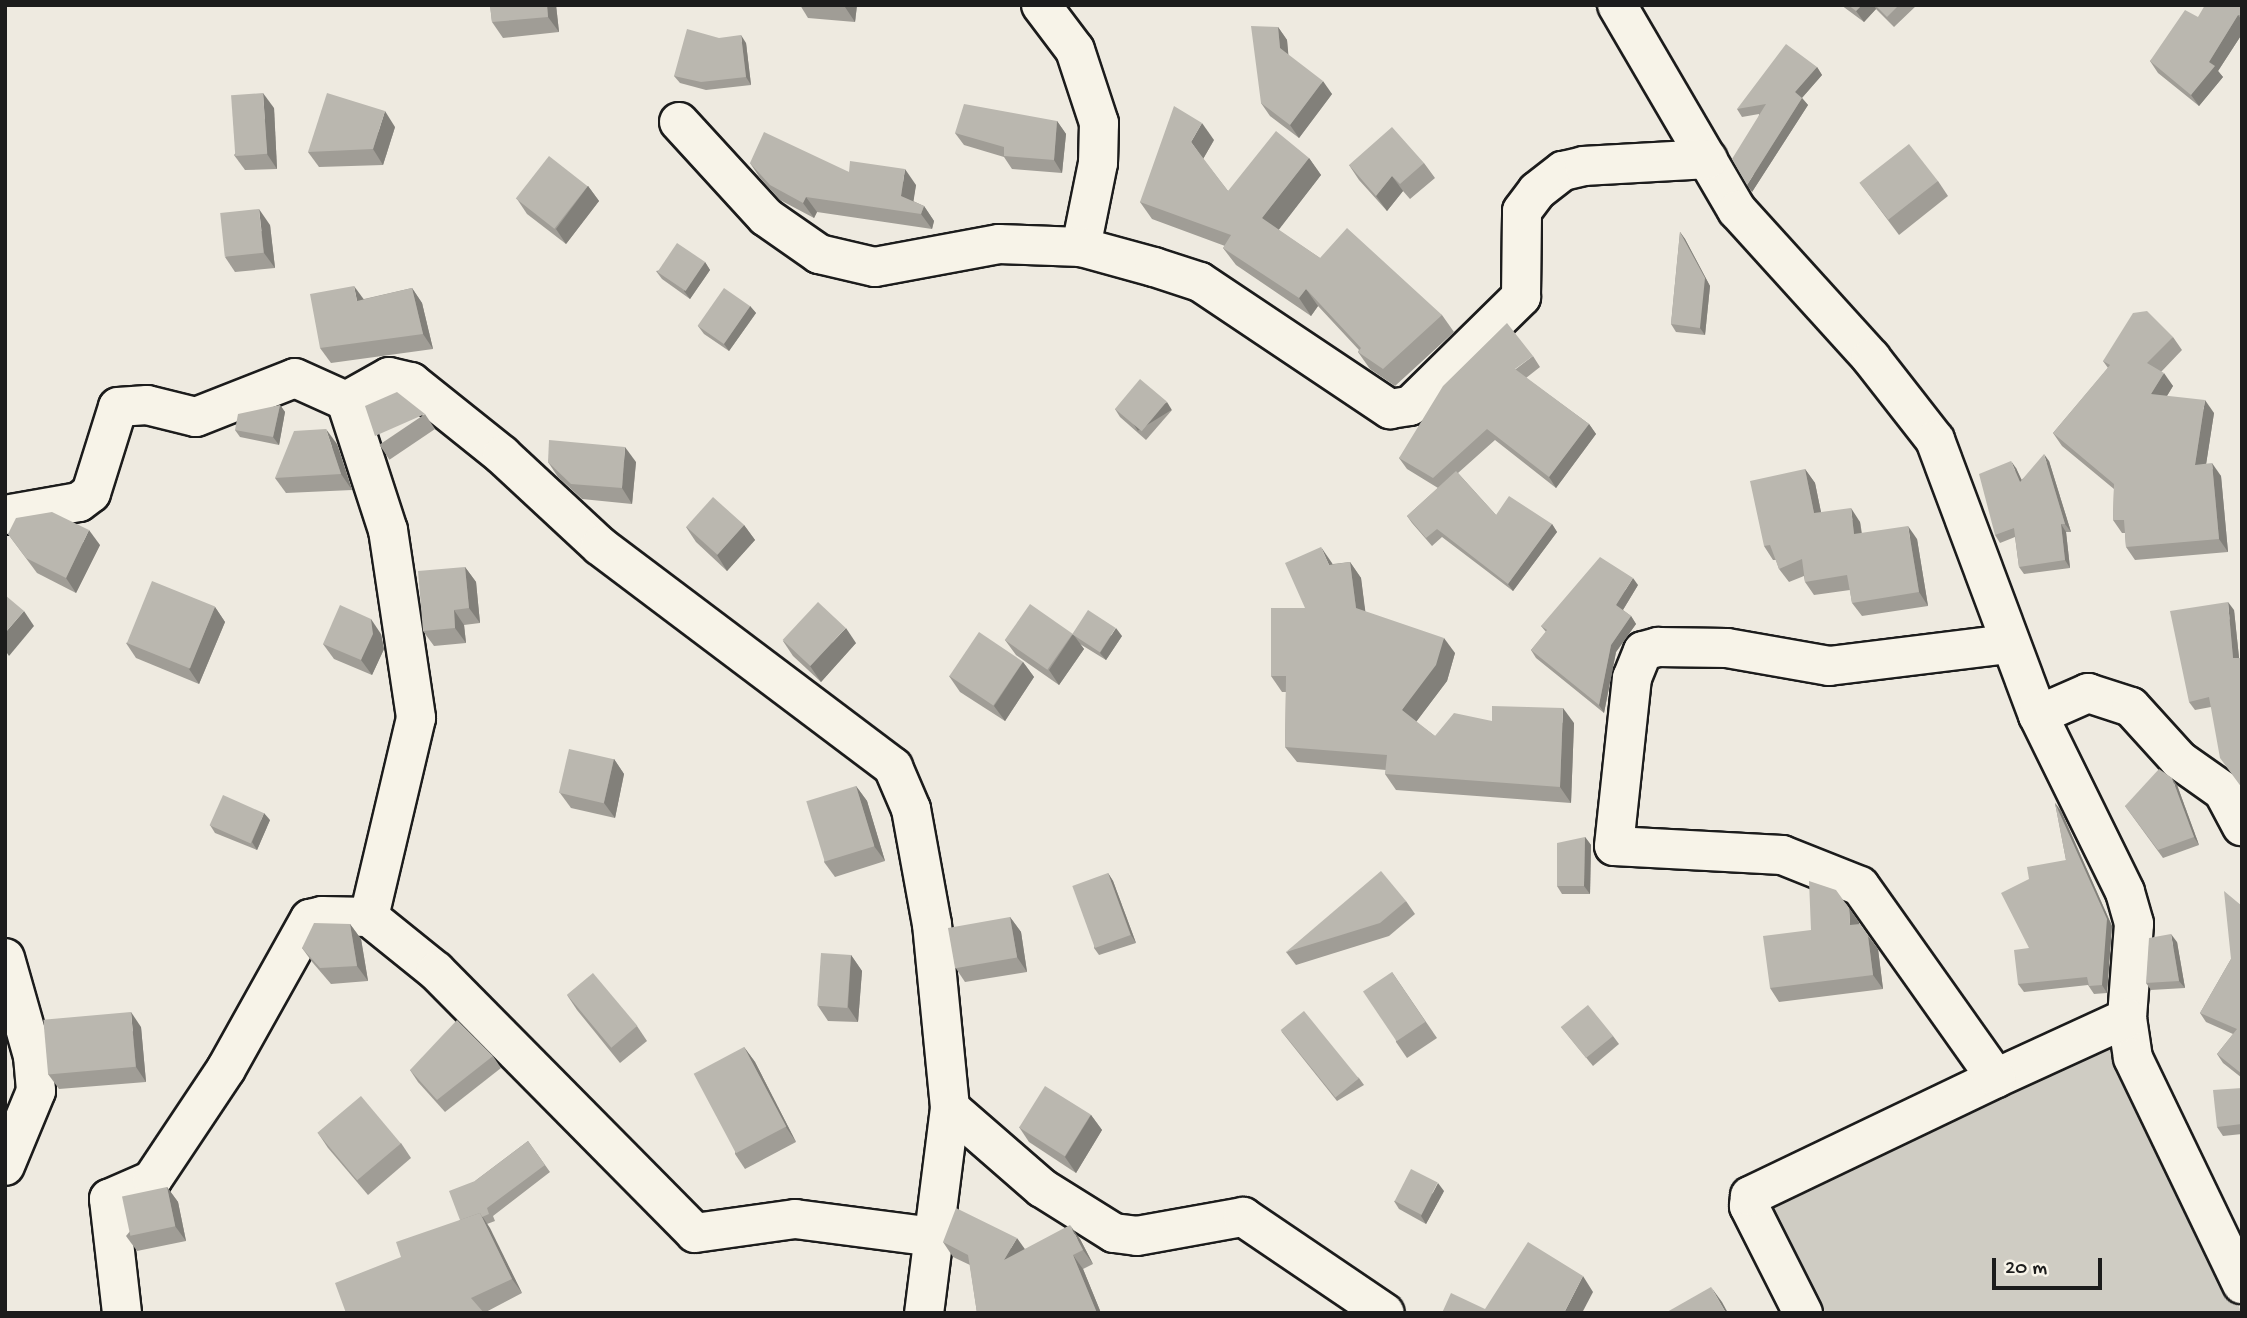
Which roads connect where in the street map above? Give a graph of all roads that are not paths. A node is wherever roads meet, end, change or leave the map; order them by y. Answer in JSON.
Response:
{"nodes":[{"id":1,"x":1041,"y":5,"type":"edge"},
{"id":2,"x":1618,"y":5,"type":"edge"},
{"id":3,"x":679,"y":122,"type":"dead end"},
{"id":4,"x":1708,"y":159,"type":"junction"},
{"id":5,"x":1081,"y":247,"type":"junction"},
{"id":6,"x":346,"y":401,"type":"junction"},
{"id":7,"x":5,"y":515,"type":"edge"},
{"id":8,"x":2009,"y":644,"type":"junction"},
{"id":9,"x":2038,"y":715,"type":"junction"},
{"id":10,"x":2242,"y":826,"type":"edge"},
{"id":11,"x":369,"y":917,"type":"junction"},
{"id":12,"x":5,"y":958,"type":"edge"},
{"id":13,"x":2127,"y":1018,"type":"junction"},
{"id":14,"x":1996,"y":1078,"type":"junction"},
{"id":15,"x":950,"y":1108,"type":"junction"},
{"id":16,"x":5,"y":1166,"type":"edge"},
{"id":17,"x":934,"y":1237,"type":"junction"},
{"id":18,"x":2242,"y":1284,"type":"edge"},
{"id":19,"x":122,"y":1313,"type":"edge"},
{"id":20,"x":924,"y":1313,"type":"edge"},
{"id":21,"x":1385,"y":1313,"type":"edge"},
{"id":22,"x":1803,"y":1313,"type":"edge"}],
"edges":[{"from":1,"to":5,"type":"street"},
{"from":2,"to":4,"type":"street"},
{"from":3,"to":5,"type":"street"},
{"from":4,"to":5,"type":"street"},
{"from":4,"to":8,"type":"street"},
{"from":6,"to":7,"type":"street"},
{"from":6,"to":11,"type":"street"},
{"from":6,"to":15,"type":"street"},
{"from":8,"to":9,"type":"street"},
{"from":8,"to":14,"type":"street"},
{"from":9,"to":10,"type":"street"},
{"from":9,"to":13,"type":"street"},
{"from":11,"to":17,"type":"street"},
{"from":11,"to":19,"type":"street"},
{"from":12,"to":16,"type":"street"},
{"from":13,"to":14,"type":"street"},
{"from":13,"to":18,"type":"street"},
{"from":14,"to":22,"type":"street"},
{"from":15,"to":17,"type":"street"},
{"from":15,"to":21,"type":"street"},
{"from":17,"to":20,"type":"street"}]}
